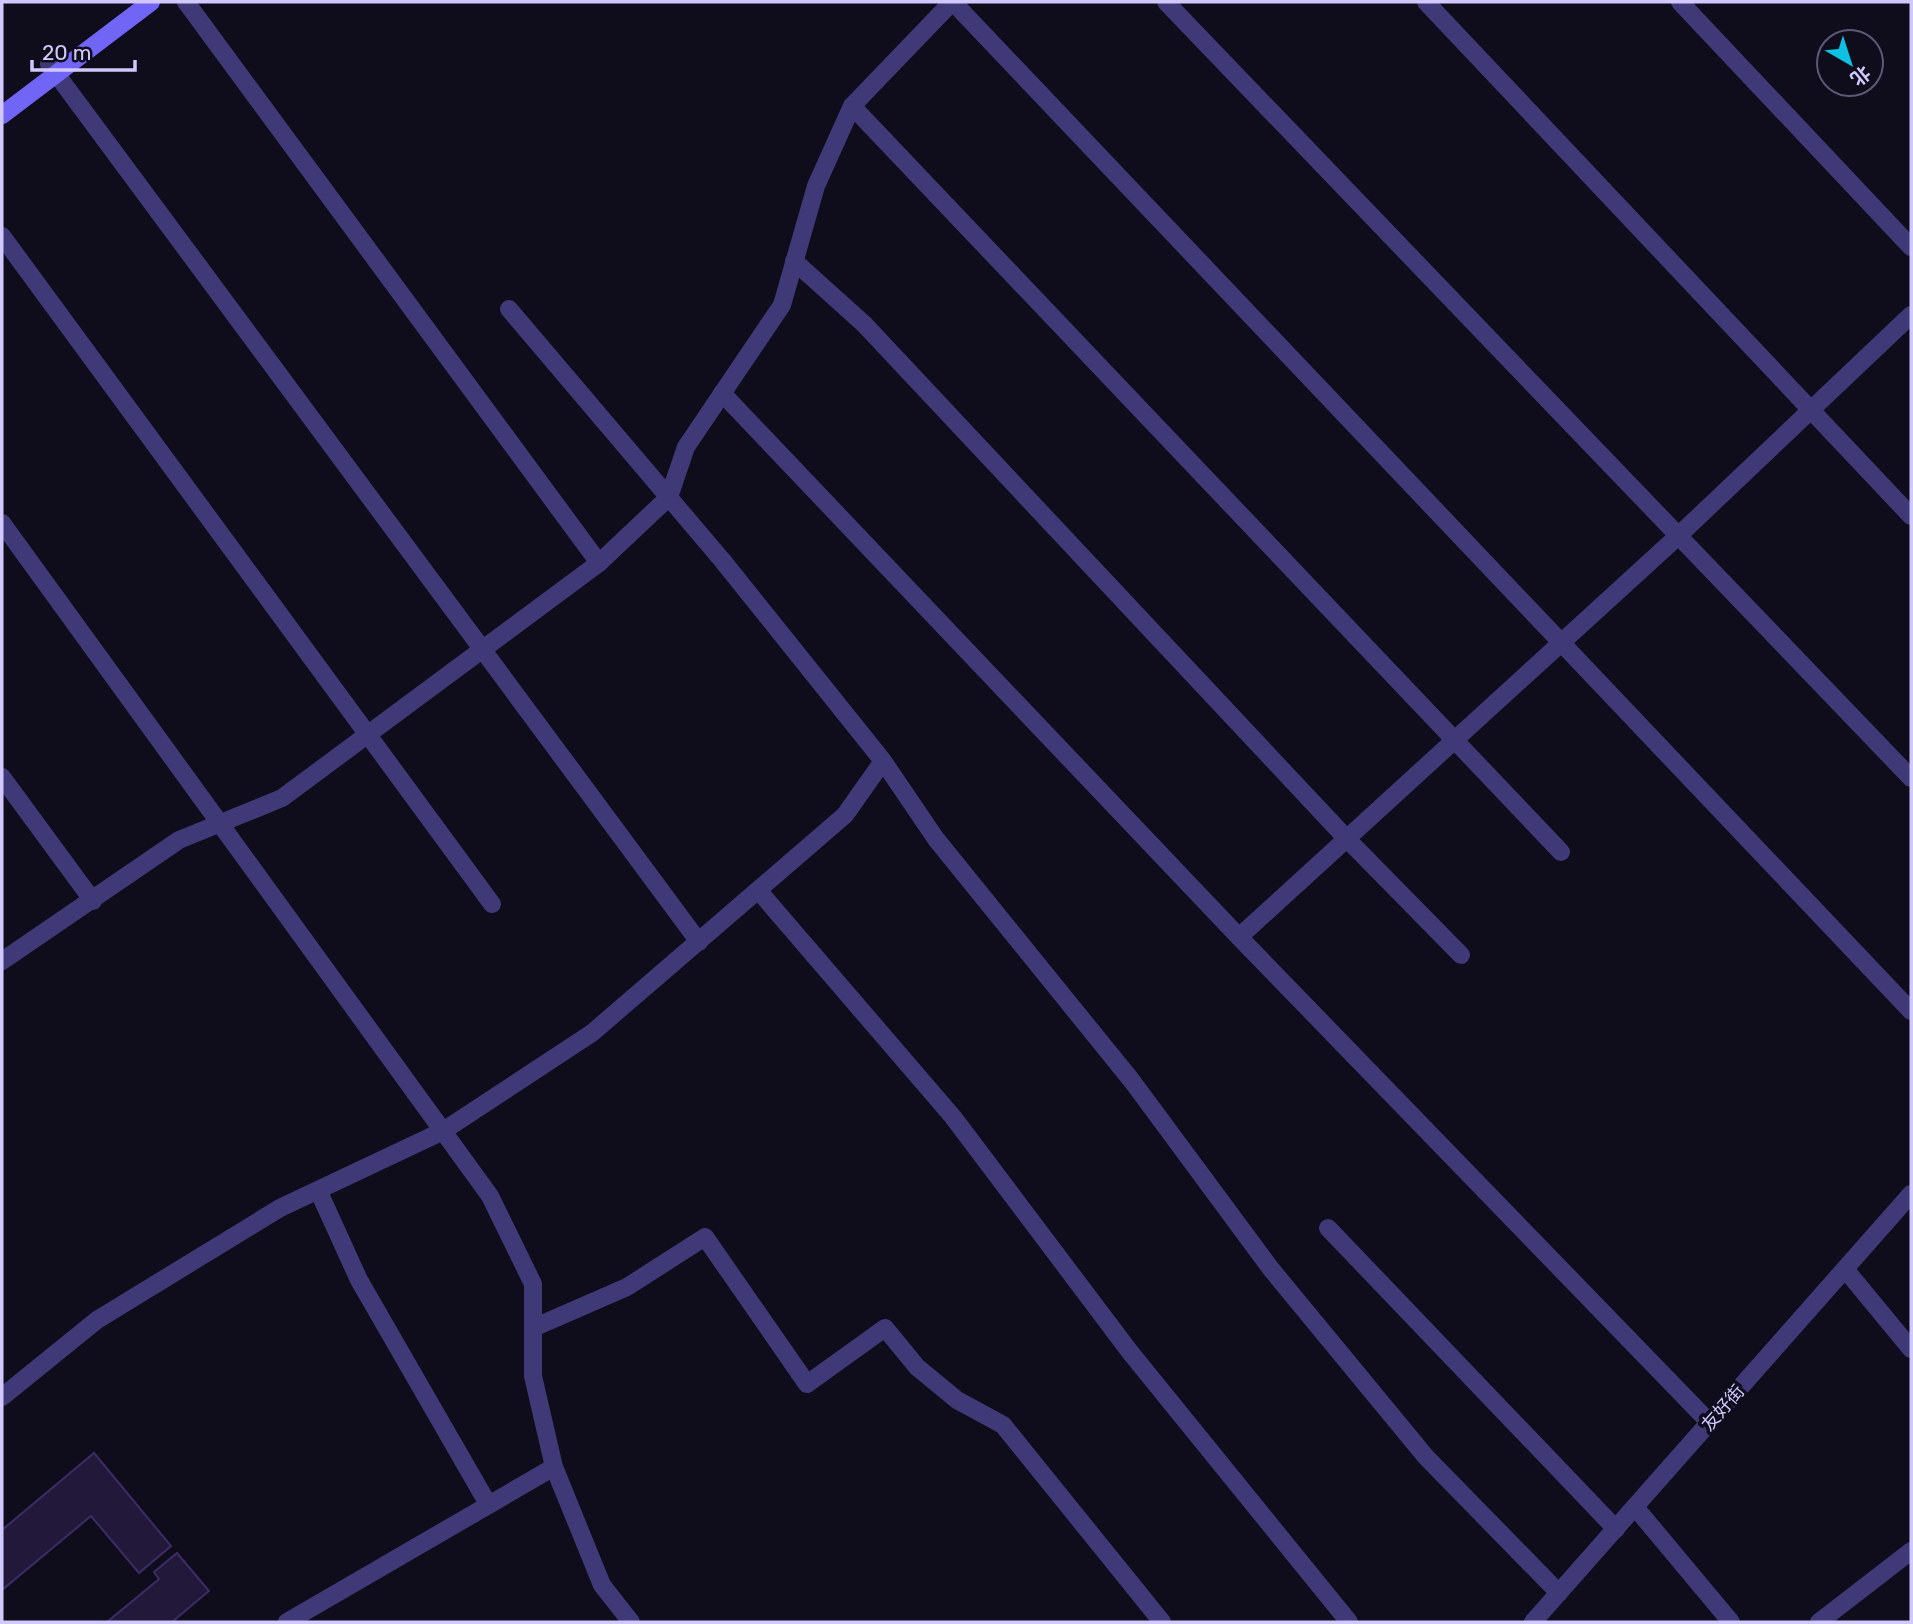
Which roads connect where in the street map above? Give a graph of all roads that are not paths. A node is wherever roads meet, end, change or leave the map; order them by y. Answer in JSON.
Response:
{"nodes":[{"id":1,"x":132,"y":2,"type":"edge"},
{"id":2,"x":151,"y":2,"type":"edge"},
{"id":3,"x":186,"y":2,"type":"edge"},
{"id":4,"x":953,"y":2,"type":"edge"},
{"id":5,"x":1166,"y":2,"type":"edge"},
{"id":6,"x":1426,"y":2,"type":"edge"},
{"id":7,"x":1680,"y":2,"type":"edge"},
{"id":8,"x":52,"y":69,"type":"junction"},
{"id":9,"x":2,"y":99,"type":"edge"},
{"id":10,"x":852,"y":106,"type":"junction"},
{"id":11,"x":2,"y":115,"type":"edge"},
{"id":12,"x":2,"y":236,"type":"edge"},
{"id":13,"x":1911,"y":247,"type":"edge"},
{"id":14,"x":794,"y":261,"type":"junction"},
{"id":15,"x":509,"y":309,"type":"dead end"},
{"id":16,"x":1911,"y":315,"type":"edge"},
{"id":17,"x":722,"y":393,"type":"junction"},
{"id":18,"x":1811,"y":410,"type":"junction"},
{"id":19,"x":669,"y":497,"type":"junction"},
{"id":20,"x":1911,"y":516,"type":"edge"},
{"id":21,"x":2,"y":523,"type":"edge"},
{"id":22,"x":1677,"y":537,"type":"junction"},
{"id":23,"x":599,"y":563,"type":"junction"},
{"id":24,"x":1560,"y":644,"type":"junction"},
{"id":25,"x":482,"y":650,"type":"junction"},
{"id":26,"x":368,"y":736,"type":"junction"},
{"id":27,"x":1454,"y":741,"type":"junction"},
{"id":28,"x":883,"y":761,"type":"junction"},
{"id":29,"x":2,"y":777,"type":"edge"},
{"id":30,"x":1911,"y":778,"type":"edge"},
{"id":31,"x":221,"y":823,"type":"junction"},
{"id":32,"x":1347,"y":839,"type":"junction"},
{"id":33,"x":1561,"y":852,"type":"dead end"},
{"id":34,"x":758,"y":890,"type":"junction"},
{"id":35,"x":93,"y":901,"type":"junction"},
{"id":36,"x":492,"y":904,"type":"dead end"},
{"id":37,"x":1239,"y":937,"type":"junction"},
{"id":38,"x":699,"y":942,"type":"junction"},
{"id":39,"x":1461,"y":955,"type":"dead end"},
{"id":40,"x":2,"y":961,"type":"edge"},
{"id":41,"x":1911,"y":1011,"type":"edge"},
{"id":42,"x":443,"y":1131,"type":"junction"},
{"id":43,"x":317,"y":1190,"type":"junction"},
{"id":44,"x":1911,"y":1194,"type":"edge"},
{"id":45,"x":1328,"y":1228,"type":"dead end"},
{"id":46,"x":1845,"y":1269,"type":"junction"},
{"id":47,"x":533,"y":1328,"type":"junction"},
{"id":48,"x":1911,"y":1349,"type":"edge"},
{"id":49,"x":2,"y":1397,"type":"edge"},
{"id":50,"x":1710,"y":1423,"type":"junction"},
{"id":51,"x":554,"y":1467,"type":"junction"},
{"id":52,"x":488,"y":1504,"type":"junction"},
{"id":53,"x":1635,"y":1507,"type":"junction"},
{"id":54,"x":1616,"y":1529,"type":"junction"},
{"id":55,"x":1911,"y":1551,"type":"edge"},
{"id":56,"x":1559,"y":1593,"type":"junction"},
{"id":57,"x":287,"y":1622,"type":"edge"},
{"id":58,"x":631,"y":1622,"type":"edge"},
{"id":59,"x":1162,"y":1622,"type":"edge"},
{"id":60,"x":1349,"y":1622,"type":"edge"},
{"id":61,"x":1533,"y":1622,"type":"edge"},
{"id":62,"x":1731,"y":1622,"type":"edge"},
{"id":63,"x":1819,"y":1622,"type":"edge"}],
"edges":[{"from":1,"to":8,"type":"street"},
{"from":2,"to":8,"type":"street"},
{"from":3,"to":23,"type":"street"},
{"from":4,"to":10,"type":"street"},
{"from":4,"to":24,"type":"street"},
{"from":5,"to":22,"type":"street"},
{"from":6,"to":18,"type":"street"},
{"from":7,"to":13,"type":"street"},
{"from":8,"to":9,"type":"street"},
{"from":8,"to":11,"type":"street"},
{"from":8,"to":25,"type":"street"},
{"from":10,"to":14,"type":"street"},
{"from":10,"to":27,"type":"street"},
{"from":12,"to":26,"type":"street"},
{"from":14,"to":17,"type":"street"},
{"from":14,"to":32,"type":"street"},
{"from":15,"to":19,"type":"street"},
{"from":16,"to":18,"type":"street"},
{"from":17,"to":19,"type":"street"},
{"from":17,"to":37,"type":"street"},
{"from":18,"to":20,"type":"street"},
{"from":18,"to":22,"type":"street"},
{"from":19,"to":23,"type":"street"},
{"from":19,"to":28,"type":"street"},
{"from":21,"to":31,"type":"street"},
{"from":22,"to":24,"type":"street"},
{"from":22,"to":30,"type":"street"},
{"from":23,"to":25,"type":"street"},
{"from":24,"to":27,"type":"street"},
{"from":24,"to":41,"type":"street"},
{"from":25,"to":26,"type":"street"},
{"from":25,"to":38,"type":"street"},
{"from":26,"to":31,"type":"street"},
{"from":26,"to":36,"type":"street"},
{"from":27,"to":32,"type":"street"},
{"from":27,"to":33,"type":"street"},
{"from":28,"to":34,"type":"street"},
{"from":28,"to":56,"type":"street"},
{"from":29,"to":35,"type":"street"},
{"from":31,"to":35,"type":"street"},
{"from":31,"to":42,"type":"street"},
{"from":32,"to":37,"type":"street"},
{"from":32,"to":39,"type":"street"},
{"from":34,"to":38,"type":"street"},
{"from":34,"to":60,"type":"street"},
{"from":35,"to":40,"type":"street"},
{"from":37,"to":50,"type":"street"},
{"from":38,"to":42,"type":"street"},
{"from":42,"to":43,"type":"street"},
{"from":42,"to":47,"type":"street"},
{"from":43,"to":49,"type":"street"},
{"from":43,"to":52,"type":"street"},
{"from":44,"to":46,"type":"street","name":"友好街"},
{"from":45,"to":54,"type":"street"},
{"from":46,"to":48,"type":"street"},
{"from":46,"to":50,"type":"street","name":"友好街"},
{"from":47,"to":51,"type":"street"},
{"from":47,"to":59,"type":"street"},
{"from":50,"to":53,"type":"street","name":"友好街"},
{"from":51,"to":52,"type":"street"},
{"from":51,"to":58,"type":"street"},
{"from":52,"to":57,"type":"street"},
{"from":53,"to":54,"type":"street","name":"友好街"},
{"from":53,"to":62,"type":"street"},
{"from":54,"to":56,"type":"street","name":"友好街"},
{"from":55,"to":63,"type":"street"},
{"from":56,"to":61,"type":"street","name":"友好街"}]}
